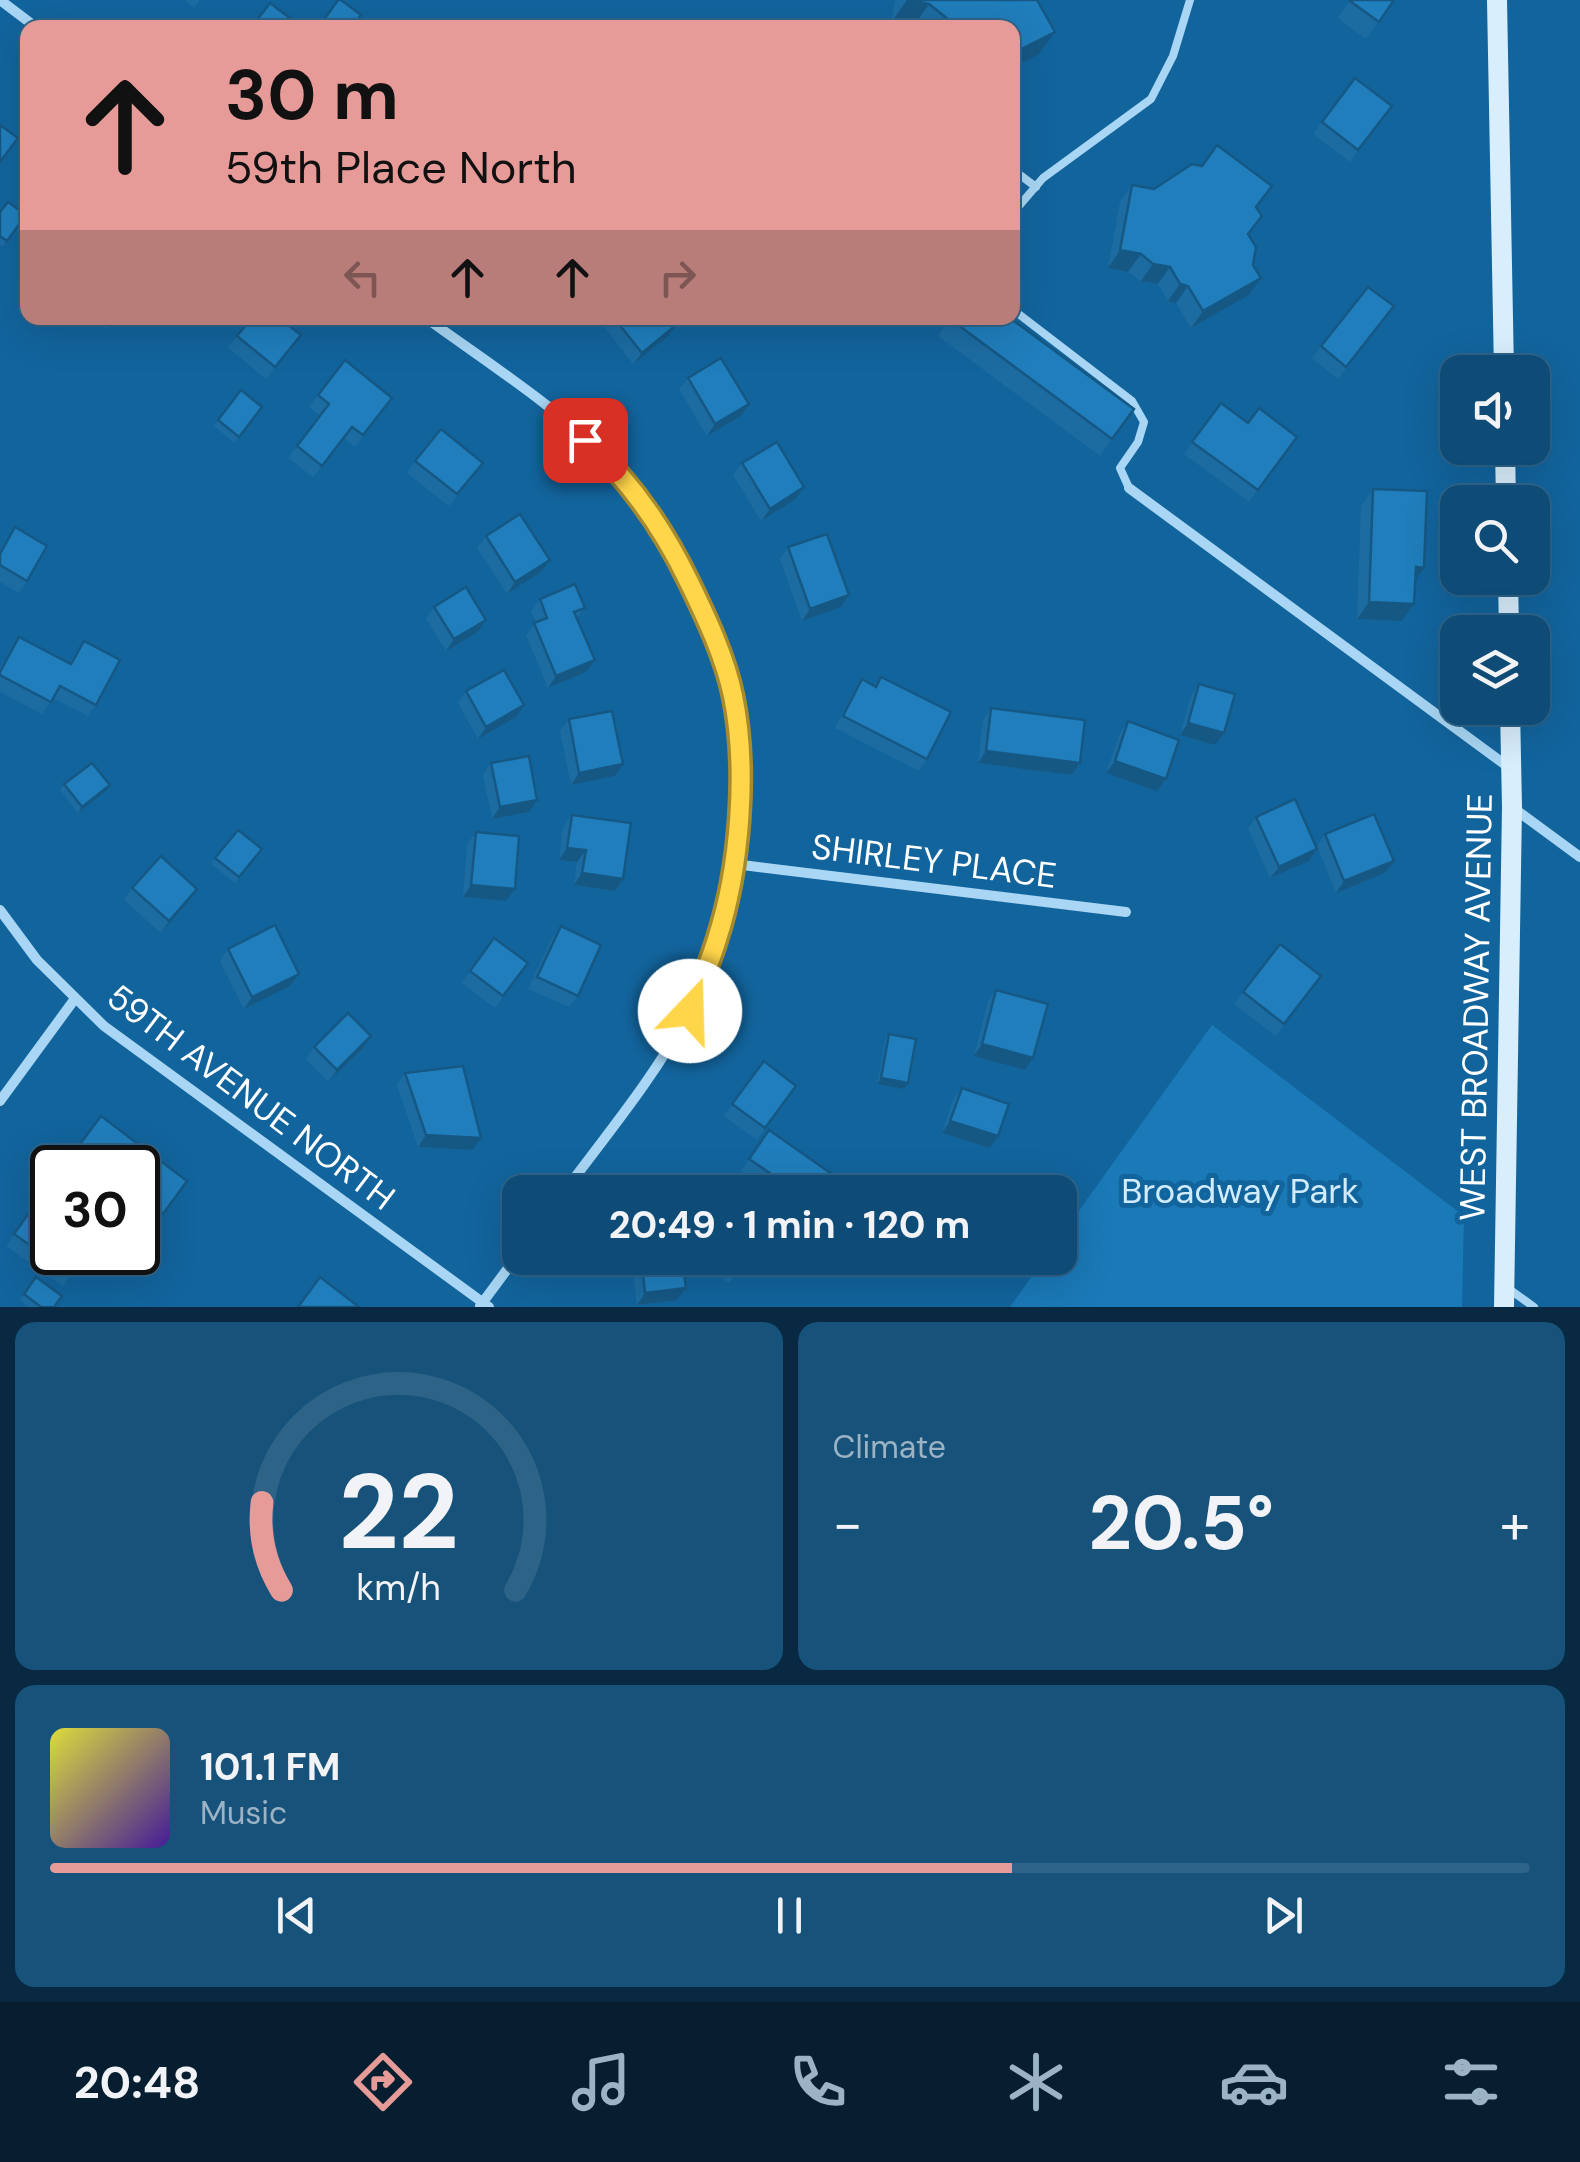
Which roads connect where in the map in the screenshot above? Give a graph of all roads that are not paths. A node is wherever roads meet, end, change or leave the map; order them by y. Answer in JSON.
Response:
{"nodes":[{"id":1,"x":0,"y":0,"type":"edge"},
{"id":2,"x":1190,"y":0,"type":"edge"},
{"id":3,"x":1497,"y":0,"type":"edge"},
{"id":4,"x":26,"y":20,"type":"edge"},
{"id":5,"x":1020,"y":175,"type":"edge"},
{"id":6,"x":1036,"y":187,"type":"junction"},
{"id":7,"x":1020,"y":205,"type":"edge"},
{"id":8,"x":1020,"y":315,"type":"edge"},
{"id":9,"x":435,"y":325,"type":"edge"},
{"id":10,"x":1504,"y":355,"type":"edge"},
{"id":11,"x":1130,"y":488,"type":"joint"},
{"id":12,"x":1510,"y":725,"type":"edge"},
{"id":13,"x":1511,"y":770,"type":"junction"},
{"id":14,"x":1512,"y":807,"type":"junction"},
{"id":15,"x":1580,"y":857,"type":"edge"},
{"id":16,"x":734,"y":864,"type":"junction"},
{"id":17,"x":0,"y":910,"type":"edge"},
{"id":18,"x":1126,"y":912,"type":"dead end"},
{"id":19,"x":74,"y":1000,"type":"junction"},
{"id":20,"x":0,"y":1101,"type":"edge"},
{"id":21,"x":577,"y":1175,"type":"edge"},
{"id":22,"x":504,"y":1275,"type":"edge"},
{"id":23,"x":1504,"y":1296,"type":"edge"},
{"id":24,"x":484,"y":1305,"type":"edge"},
{"id":25,"x":1534,"y":1307,"type":"edge"}],
"edges":[{"from":1,"to":4,"type":"street"},
{"from":2,"to":6,"type":"lane"},
{"from":3,"to":10,"type":"street"},
{"from":5,"to":6,"type":"lane"},
{"from":6,"to":7,"type":"lane"},
{"from":8,"to":11,"type":"lane"},
{"from":9,"to":16,"type":"street"},
{"from":11,"to":13,"type":"street"},
{"from":12,"to":13,"type":"street","name":"WEST BROADWAY AVENUE"},
{"from":13,"to":14,"type":"street","name":"WEST BROADWAY AVENUE"},
{"from":14,"to":15,"type":"street"},
{"from":14,"to":23,"type":"street","name":"WEST BROADWAY AVENUE"},
{"from":16,"to":18,"type":"street","name":"SHIRLEY PLACE"},
{"from":16,"to":21,"type":"street"},
{"from":17,"to":19,"type":"street","name":"59TH AVENUE NORTH"},
{"from":19,"to":20,"type":"street"},
{"from":19,"to":24,"type":"street","name":"59TH AVENUE NORTH"},
{"from":22,"to":24,"type":"street"},
{"from":23,"to":25,"type":"lane"}]}
